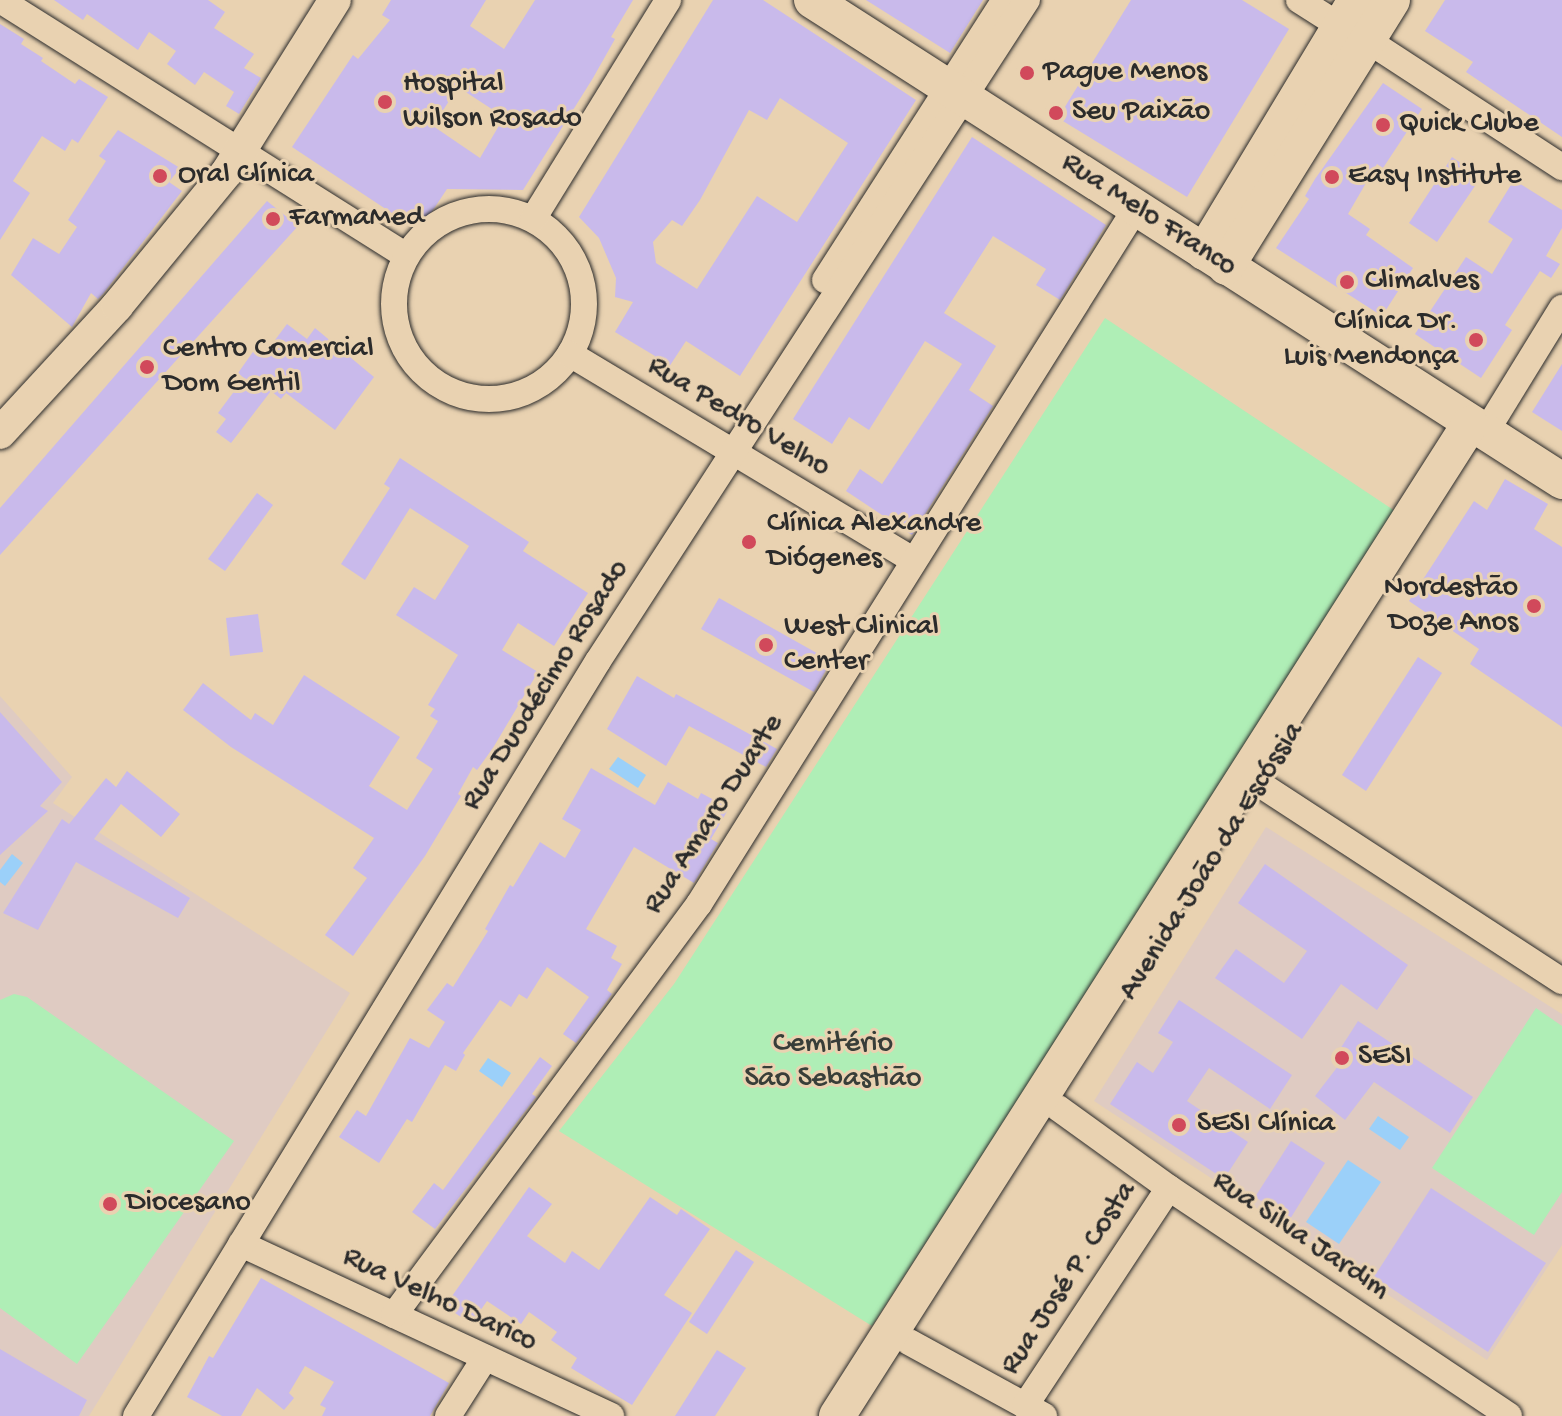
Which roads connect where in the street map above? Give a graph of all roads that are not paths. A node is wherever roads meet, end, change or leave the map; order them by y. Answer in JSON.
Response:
{"nodes":[{"id":1,"x":0,"y":0,"type":"edge"},
{"id":2,"x":335,"y":0,"type":"edge"},
{"id":3,"x":668,"y":0,"type":"edge"},
{"id":4,"x":812,"y":0,"type":"edge"},
{"id":5,"x":1005,"y":0,"type":"edge"},
{"id":6,"x":1027,"y":0,"type":"edge"},
{"id":7,"x":1299,"y":0,"type":"edge"},
{"id":8,"x":1392,"y":0,"type":"edge"},
{"id":9,"x":1355,"y":22,"type":"edge"},
{"id":10,"x":956,"y":92,"type":"junction"},
{"id":11,"x":239,"y":151,"type":"junction"},
{"id":12,"x":1562,"y":167,"type":"edge"},
{"id":13,"x":1136,"y":208,"type":"junction"},
{"id":14,"x":533,"y":219,"type":"junction"},
{"id":15,"x":406,"y":256,"type":"junction"},
{"id":16,"x":1215,"y":259,"type":"junction"},
{"id":17,"x":1562,"y":308,"type":"edge"},
{"id":18,"x":570,"y":354,"type":"junction"},
{"id":19,"x":1477,"y":428,"type":"junction"},
{"id":20,"x":0,"y":433,"type":"edge"},
{"id":21,"x":727,"y":448,"type":"junction"},
{"id":22,"x":1562,"y":481,"type":"edge"},
{"id":23,"x":914,"y":561,"type":"junction"},
{"id":24,"x":1261,"y":785,"type":"junction"},
{"id":25,"x":1562,"y":981,"type":"edge"},
{"id":26,"x":1058,"y":1108,"type":"junction"},
{"id":27,"x":1169,"y":1188,"type":"junction"},
{"id":28,"x":241,"y":1244,"type":"junction"},
{"id":29,"x":394,"y":1315,"type":"junction"},
{"id":30,"x":909,"y":1342,"type":"junction"},
{"id":31,"x":485,"y":1358,"type":"junction"},
{"id":32,"x":1035,"y":1411,"type":"edge"},
{"id":33,"x":119,"y":1416,"type":"edge"},
{"id":34,"x":136,"y":1416,"type":"edge"},
{"id":35,"x":448,"y":1416,"type":"edge"},
{"id":36,"x":611,"y":1416,"type":"edge"},
{"id":37,"x":837,"y":1416,"type":"edge"},
{"id":38,"x":863,"y":1416,"type":"edge"},
{"id":39,"x":1509,"y":1416,"type":"edge"}],
"edges":[{"from":1,"to":11,"type":"street"},
{"from":2,"to":11,"type":"street"},
{"from":3,"to":14,"type":"street"},
{"from":4,"to":10,"type":"main road","name":"Rua Melo Franco"},
{"from":5,"to":10,"type":"street","name":"Rua Duodécimo Rosado"},
{"from":6,"to":10,"type":"street","name":"Rua Duodécimo Rosado"},
{"from":7,"to":9,"type":"street"},
{"from":8,"to":9,"type":"main road"},
{"from":9,"to":12,"type":"street"},
{"from":9,"to":16,"type":"main road"},
{"from":10,"to":13,"type":"main road","name":"Rua Melo Franco"},
{"from":10,"to":21,"type":"street","name":"Rua Duodécimo Rosado"},
{"from":11,"to":15,"type":"street"},
{"from":11,"to":20,"type":"street"},
{"from":13,"to":16,"type":"main road","name":"Rua Melo Franco"},
{"from":13,"to":23,"type":"street","name":"Rua Amaro Duarte"},
{"from":14,"to":15,"type":"street"},
{"from":14,"to":18,"type":"street"},
{"from":15,"to":18,"type":"street"},
{"from":16,"to":19,"type":"main road","name":"Rua Melo Franco"},
{"from":17,"to":19,"type":"street","name":"Avenida João da Escóssia"},
{"from":18,"to":21,"type":"street","name":"Rua Pedro Velho"},
{"from":19,"to":22,"type":"main road","name":"Rua Melo Franco"},
{"from":19,"to":24,"type":"main road","name":"Avenida João da Escóssia"},
{"from":19,"to":37,"type":"main road","name":"Avenida João da Escóssia"},
{"from":21,"to":23,"type":"street","name":"Rua Pedro Velho"},
{"from":21,"to":28,"type":"street","name":"Rua Duodécimo Rosado"},
{"from":21,"to":33,"type":"street","name":"Rua Duodécimo Rosado"},
{"from":23,"to":29,"type":"street","name":"Rua Amaro Duarte"},
{"from":24,"to":25,"type":"street"},
{"from":24,"to":26,"type":"main road","name":"Avenida João da Escóssia"},
{"from":26,"to":27,"type":"street","name":"Rua Silva Jardim"},
{"from":26,"to":30,"type":"main road","name":"Avenida João da Escóssia"},
{"from":27,"to":32,"type":"street","name":"Rua José P. Costa"},
{"from":27,"to":39,"type":"street","name":"Rua Silva Jardim"},
{"from":28,"to":29,"type":"street","name":"Rua Velho Darico"},
{"from":28,"to":34,"type":"street","name":"Rua Duodécimo Rosado"},
{"from":29,"to":31,"type":"street","name":"Rua Velho Darico"},
{"from":30,"to":32,"type":"street"},
{"from":30,"to":38,"type":"main road","name":"Avenida João da Escóssia"},
{"from":31,"to":35,"type":"street"},
{"from":31,"to":36,"type":"street","name":"Rua Velho Darico"}]}
